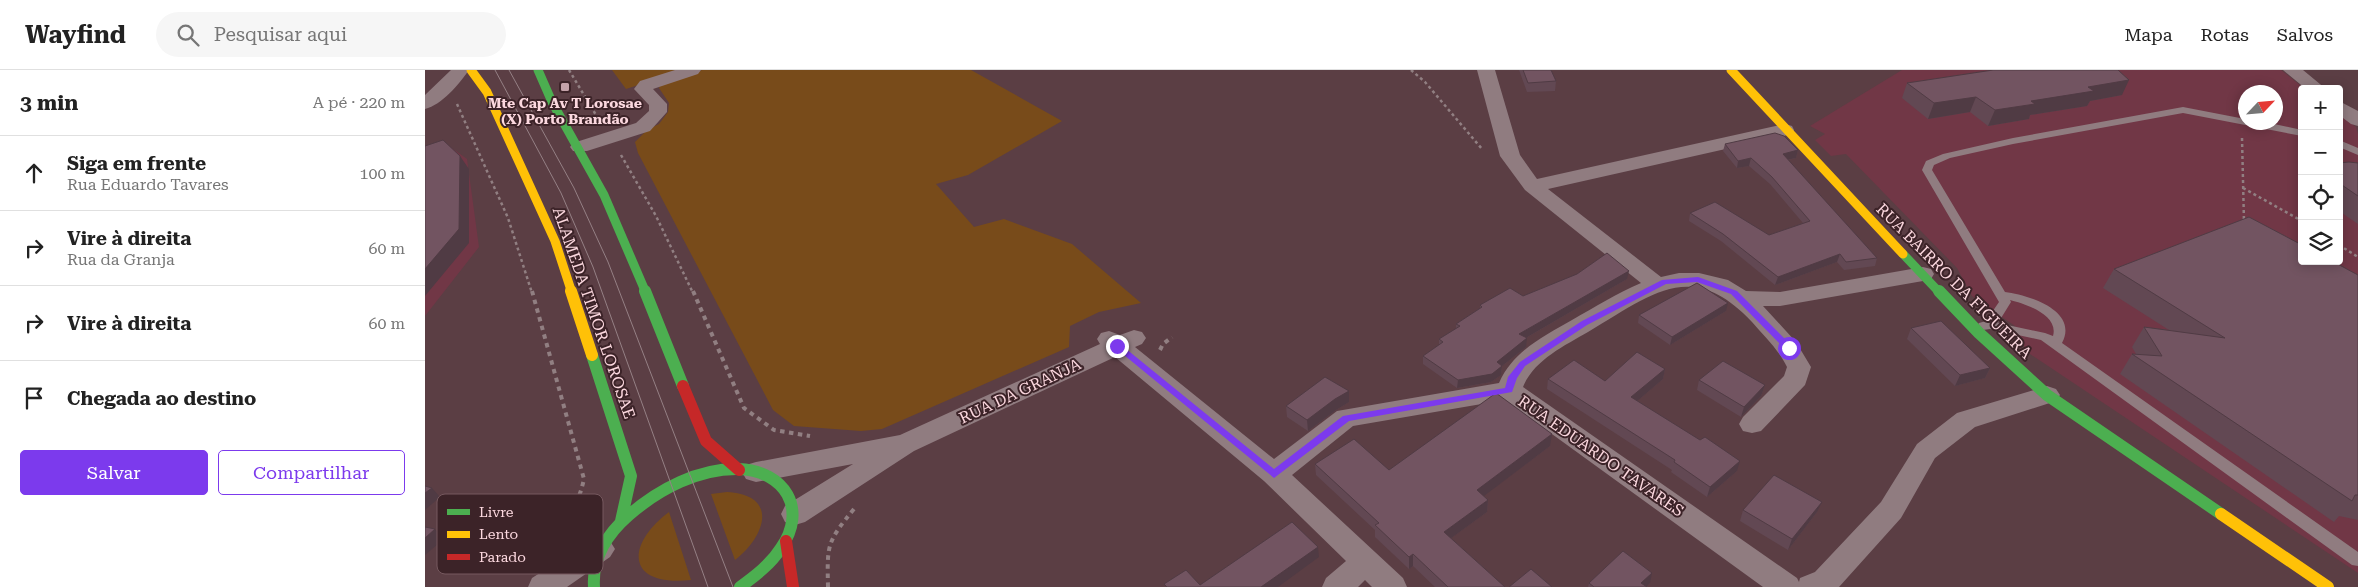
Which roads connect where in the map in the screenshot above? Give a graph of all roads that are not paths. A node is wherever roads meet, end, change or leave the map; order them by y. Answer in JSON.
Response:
{"nodes":[{"id":1,"x":460,"y":70,"type":"edge"},
{"id":2,"x":471,"y":70,"type":"edge"},
{"id":3,"x":692,"y":70,"type":"edge"},
{"id":4,"x":1486,"y":70,"type":"edge"},
{"id":5,"x":1731,"y":70,"type":"edge"},
{"id":6,"x":2292,"y":70,"type":"edge"},
{"id":7,"x":541,"y":72,"type":"edge"},
{"id":8,"x":2312,"y":85,"type":"edge"},
{"id":9,"x":425,"y":104,"type":"edge"},
{"id":10,"x":2343,"y":109,"type":"edge"},
{"id":11,"x":2358,"y":120,"type":"edge"},
{"id":12,"x":2238,"y":121,"type":"edge"},
{"id":13,"x":2283,"y":129,"type":"edge"},
{"id":14,"x":1785,"y":130,"type":"junction"},
{"id":15,"x":2298,"y":132,"type":"edge"},
{"id":16,"x":2343,"y":141,"type":"edge"},
{"id":17,"x":2343,"y":143,"type":"edge"},
{"id":18,"x":2358,"y":143,"type":"edge"},
{"id":19,"x":579,"y":147,"type":"junction"},
{"id":20,"x":2358,"y":152,"type":"edge"},
{"id":21,"x":1532,"y":186,"type":"junction"},
{"id":22,"x":1923,"y":274,"type":"junction"},
{"id":23,"x":1656,"y":284,"type":"junction"},
{"id":24,"x":2001,"y":295,"type":"junction"},
{"id":25,"x":1742,"y":298,"type":"junction"},
{"id":26,"x":1990,"y":325,"type":"junction"},
{"id":27,"x":1973,"y":327,"type":"junction"},
{"id":28,"x":2055,"y":344,"type":"junction"},
{"id":29,"x":1509,"y":390,"type":"junction"},
{"id":30,"x":2047,"y":395,"type":"junction"},
{"id":31,"x":1752,"y":424,"type":"dead end"},
{"id":32,"x":905,"y":444,"type":"junction"},
{"id":33,"x":747,"y":471,"type":"junction"},
{"id":34,"x":1274,"y":474,"type":"junction"},
{"id":35,"x":795,"y":514,"type":"junction"},
{"id":36,"x":621,"y":521,"type":"junction"},
{"id":37,"x":786,"y":541,"type":"junction"},
{"id":38,"x":603,"y":544,"type":"edge"},
{"id":39,"x":2358,"y":560,"type":"edge"},
{"id":40,"x":1366,"y":562,"type":"junction"},
{"id":41,"x":562,"y":574,"type":"edge"},
{"id":42,"x":593,"y":574,"type":"edge"},
{"id":43,"x":543,"y":587,"type":"edge"},
{"id":44,"x":594,"y":587,"type":"edge"},
{"id":45,"x":740,"y":587,"type":"edge"},
{"id":46,"x":793,"y":587,"type":"edge"},
{"id":47,"x":1337,"y":587,"type":"edge"},
{"id":48,"x":1392,"y":587,"type":"edge"},
{"id":49,"x":1786,"y":587,"type":"edge"},
{"id":50,"x":1811,"y":587,"type":"edge"},
{"id":51,"x":2328,"y":587,"type":"edge"}],
"edges":[{"from":1,"to":9,"type":"street"},
{"from":2,"to":36,"type":"main road","name":"ALAMEDA TIMOR LOROSAE"},
{"from":3,"to":19,"type":"street"},
{"from":4,"to":21,"type":"street"},
{"from":5,"to":14,"type":"main road","name":"RUA BAIRRO DA FIGUEIRA"},
{"from":6,"to":8,"type":"street"},
{"from":7,"to":19,"type":"main road"},
{"from":10,"to":11,"type":"street"},
{"from":12,"to":24,"type":"lane"},
{"from":13,"to":15,"type":"lane"},
{"from":14,"to":21,"type":"street"},
{"from":14,"to":22,"type":"main road","name":"RUA BAIRRO DA FIGUEIRA"},
{"from":16,"to":18,"type":"lane"},
{"from":17,"to":20,"type":"lane"},
{"from":19,"to":33,"type":"main road"},
{"from":21,"to":23,"type":"street"},
{"from":22,"to":25,"type":"street"},
{"from":22,"to":27,"type":"main road","name":"RUA BAIRRO DA FIGUEIRA"},
{"from":23,"to":25,"type":"street","name":"RUA EDUARDO TAVARES"},
{"from":23,"to":29,"type":"street","name":"RUA EDUARDO TAVARES"},
{"from":24,"to":26,"type":"lane"},
{"from":24,"to":28,"type":"lane"},
{"from":25,"to":31,"type":"street","name":"RUA EDUARDO TAVARES"},
{"from":26,"to":27,"type":"lane"},
{"from":26,"to":28,"type":"lane"},
{"from":27,"to":30,"type":"main road","name":"RUA BAIRRO DA FIGUEIRA"},
{"from":28,"to":39,"type":"lane"},
{"from":29,"to":34,"type":"street"},
{"from":29,"to":49,"type":"street","name":"RUA EDUARDO TAVARES"},
{"from":30,"to":50,"type":"street"},
{"from":30,"to":51,"type":"main road","name":"RUA BAIRRO DA FIGUEIRA"},
{"from":32,"to":33,"type":"street","name":"RUA DA GRANJA"},
{"from":32,"to":34,"type":"street","name":"RUA DA GRANJA"},
{"from":32,"to":35,"type":"street","name":"RUA DA GRANJA"},
{"from":33,"to":35,"type":"main road"},
{"from":33,"to":36,"type":"main road"},
{"from":34,"to":40,"type":"street"},
{"from":35,"to":37,"type":"main road"},
{"from":36,"to":38,"type":"main road"},
{"from":37,"to":45,"type":"main road"},
{"from":37,"to":46,"type":"main road"},
{"from":40,"to":47,"type":"street"},
{"from":40,"to":48,"type":"street"},
{"from":41,"to":43,"type":"street"},
{"from":42,"to":44,"type":"main road"}]}
